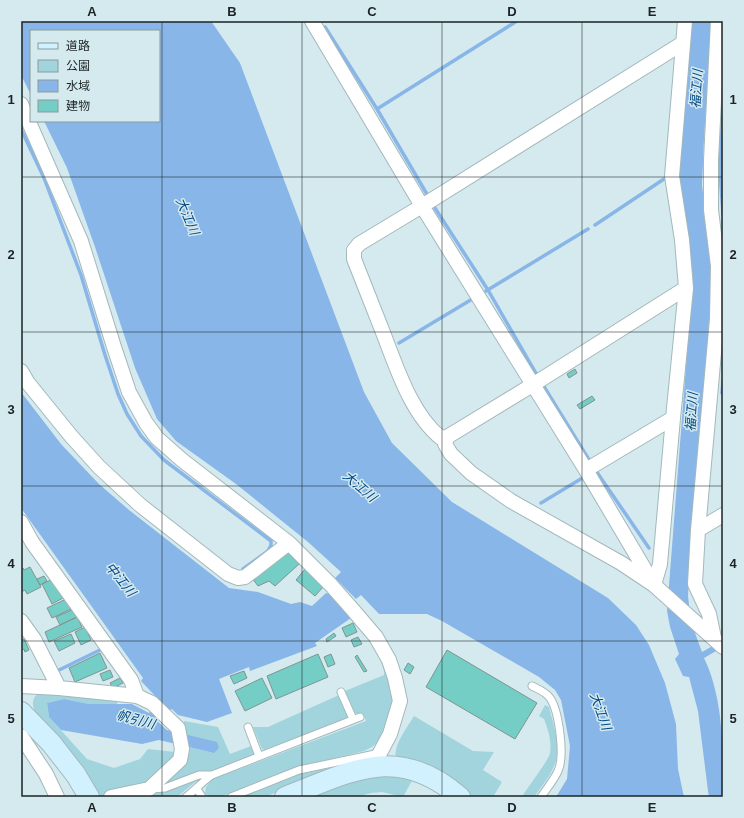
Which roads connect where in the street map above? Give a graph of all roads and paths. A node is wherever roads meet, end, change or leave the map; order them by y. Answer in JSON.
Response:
{"nodes":[{"id":1,"x":685,"y":21,"type":"edge"},
{"id":2,"x":718,"y":21,"type":"edge"},
{"id":3,"x":316,"y":22,"type":"edge"},
{"id":4,"x":683,"y":43,"type":"junction"},
{"id":5,"x":719,"y":87,"type":"edge"},
{"id":6,"x":21,"y":104,"type":"edge"},
{"id":7,"x":422,"y":206,"type":"junction"},
{"id":8,"x":720,"y":265,"type":"edge"},
{"id":9,"x":686,"y":288,"type":"junction"},
{"id":10,"x":21,"y":371,"type":"edge"},
{"id":11,"x":534,"y":384,"type":"junction"},
{"id":12,"x":673,"y":418,"type":"junction"},
{"id":13,"x":447,"y":437,"type":"junction"},
{"id":14,"x":590,"y":467,"type":"junction"},
{"id":15,"x":723,"y":515,"type":"edge"},
{"id":16,"x":21,"y":522,"type":"edge"},
{"id":17,"x":698,"y":530,"type":"junction"},
{"id":18,"x":289,"y":543,"type":"junction"},
{"id":19,"x":657,"y":589,"type":"junction"},
{"id":20,"x":21,"y":621,"type":"edge"},
{"id":21,"x":718,"y":642,"type":"edge"},
{"id":22,"x":21,"y":686,"type":"edge"},
{"id":23,"x":532,"y":686,"type":"dead end"},
{"id":24,"x":59,"y":688,"type":"junction"},
{"id":25,"x":341,"y":692,"type":"dead end"},
{"id":26,"x":137,"y":696,"type":"junction"},
{"id":27,"x":21,"y":712,"type":"edge"},
{"id":28,"x":248,"y":728,"type":"dead end"},
{"id":29,"x":21,"y":736,"type":"edge"},
{"id":30,"x":259,"y":756,"type":"junction"},
{"id":31,"x":377,"y":760,"type":"junction"},
{"id":32,"x":212,"y":775,"type":"junction"},
{"id":33,"x":149,"y":789,"type":"junction"},
{"id":34,"x":197,"y":789,"type":"junction"},
{"id":35,"x":57,"y":797,"type":"edge"},
{"id":36,"x":89,"y":797,"type":"edge"},
{"id":37,"x":111,"y":797,"type":"edge"},
{"id":38,"x":186,"y":797,"type":"edge"},
{"id":39,"x":202,"y":797,"type":"edge"},
{"id":40,"x":231,"y":797,"type":"edge"},
{"id":41,"x":286,"y":797,"type":"edge"},
{"id":42,"x":460,"y":797,"type":"edge"},
{"id":43,"x":541,"y":797,"type":"edge"}],
"edges":[{"from":1,"to":4,"type":"street"},
{"from":2,"to":5,"type":"street"},
{"from":3,"to":7,"type":"street"},
{"from":4,"to":7,"type":"street"},
{"from":4,"to":9,"type":"street"},
{"from":5,"to":8,"type":"street"},
{"from":6,"to":18,"type":"street"},
{"from":7,"to":11,"type":"street"},
{"from":7,"to":13,"type":"street"},
{"from":8,"to":17,"type":"street"},
{"from":9,"to":11,"type":"street"},
{"from":9,"to":12,"type":"street"},
{"from":10,"to":18,"type":"street"},
{"from":11,"to":13,"type":"street"},
{"from":11,"to":14,"type":"street"},
{"from":12,"to":14,"type":"street"},
{"from":12,"to":19,"type":"street"},
{"from":13,"to":19,"type":"street"},
{"from":14,"to":19,"type":"street"},
{"from":15,"to":17,"type":"street"},
{"from":16,"to":26,"type":"street"},
{"from":17,"to":21,"type":"street"},
{"from":18,"to":31,"type":"street"},
{"from":19,"to":21,"type":"street"},
{"from":20,"to":24,"type":"street"},
{"from":22,"to":24,"type":"street"},
{"from":23,"to":43,"type":"lane"},
{"from":24,"to":26,"type":"street"},
{"from":25,"to":30,"type":"lane"},
{"from":26,"to":33,"type":"street"},
{"from":27,"to":36,"type":"main road"},
{"from":28,"to":30,"type":"lane"},
{"from":29,"to":35,"type":"street"},
{"from":30,"to":32,"type":"lane"},
{"from":31,"to":40,"type":"lane"},
{"from":31,"to":41,"type":"main road"},
{"from":31,"to":42,"type":"main road"},
{"from":32,"to":33,"type":"lane"},
{"from":32,"to":34,"type":"lane"},
{"from":33,"to":37,"type":"street"},
{"from":34,"to":38,"type":"lane"},
{"from":34,"to":39,"type":"lane"}]}
